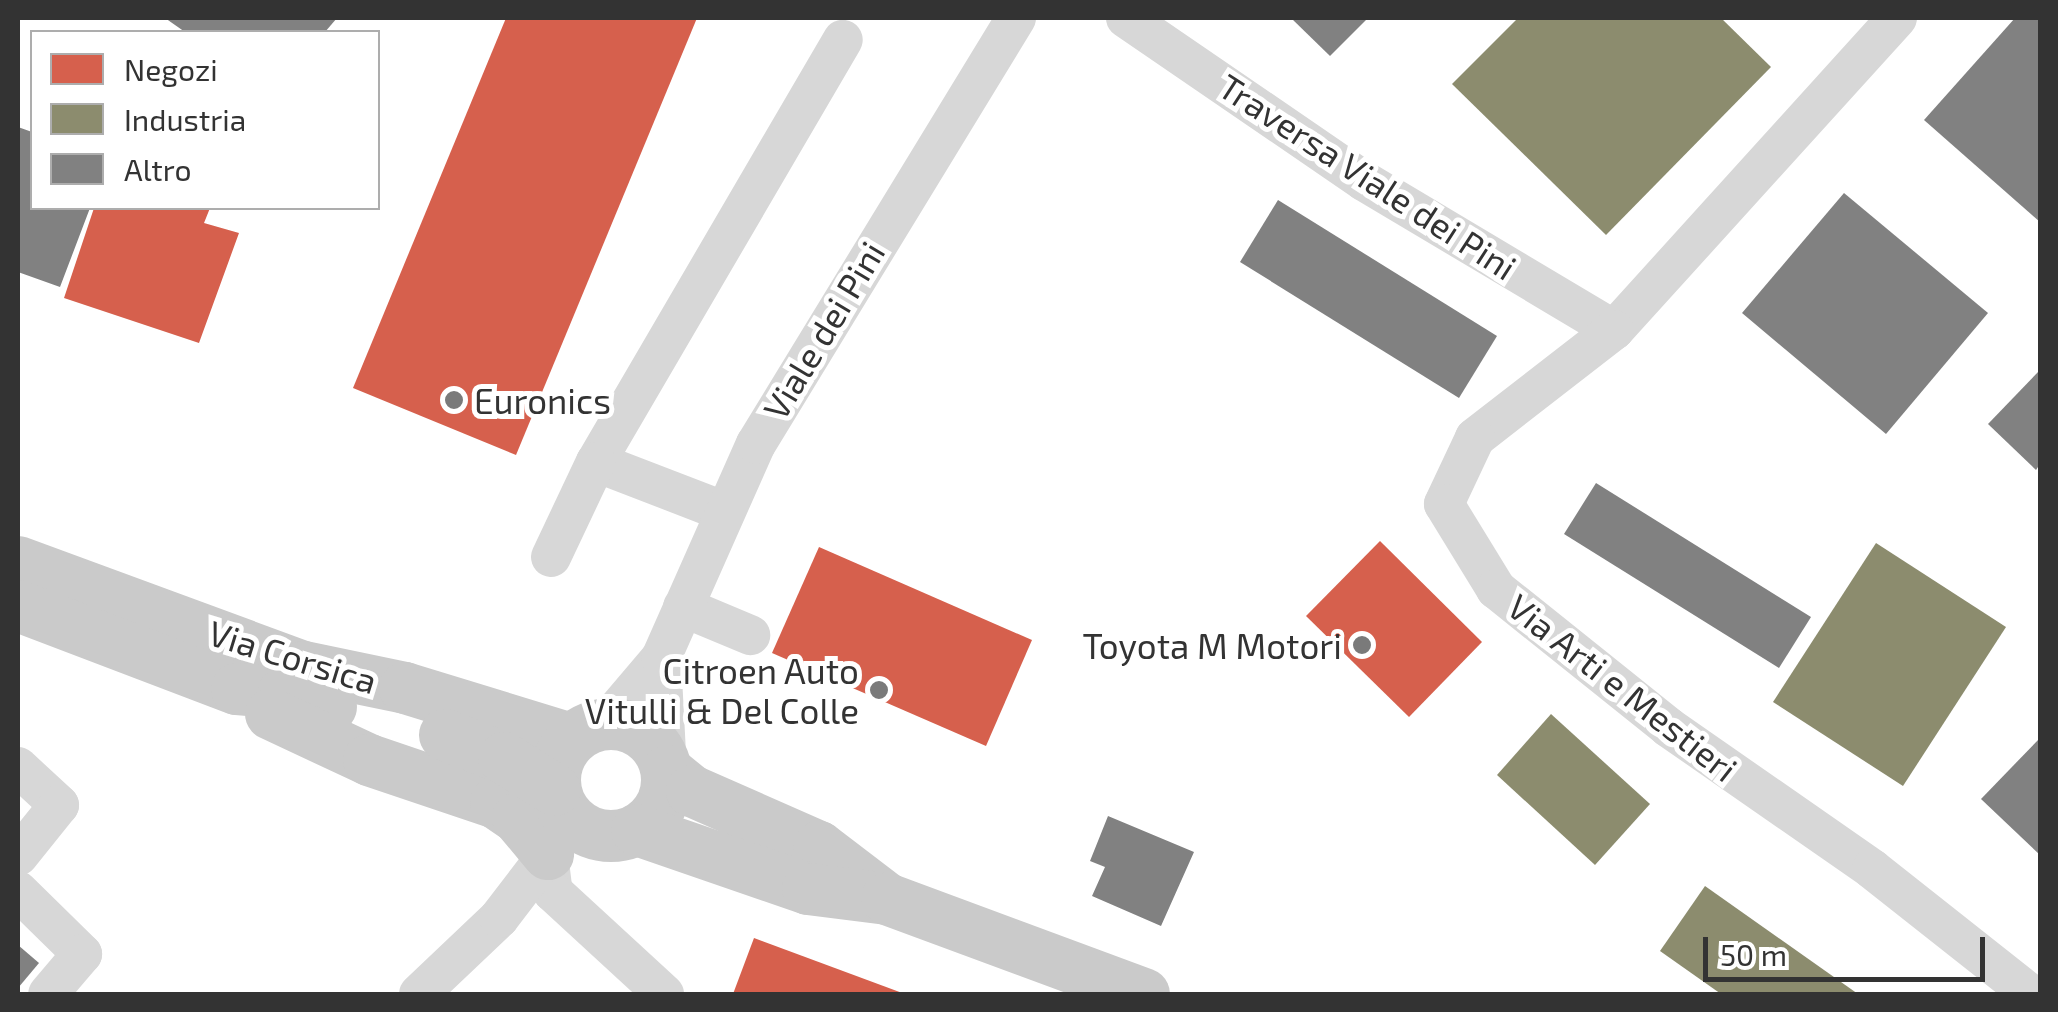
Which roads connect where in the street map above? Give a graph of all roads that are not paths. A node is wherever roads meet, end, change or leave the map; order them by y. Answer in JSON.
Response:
{"nodes":[{"id":1,"x":1016,"y":18,"type":"edge"},
{"id":2,"x":1126,"y":18,"type":"edge"},
{"id":3,"x":1897,"y":18,"type":"edge"},
{"id":4,"x":843,"y":40,"type":"dead end"},
{"id":5,"x":1614,"y":330,"type":"junction"},
{"id":6,"x":596,"y":462,"type":"junction"},
{"id":7,"x":724,"y":511,"type":"junction"},
{"id":8,"x":551,"y":557,"type":"dead end"},
{"id":9,"x":18,"y":562,"type":"edge"},
{"id":10,"x":18,"y":606,"type":"edge"},
{"id":11,"x":682,"y":607,"type":"junction"},
{"id":12,"x":750,"y":635,"type":"dead end"},
{"id":13,"x":661,"y":658,"type":"junction"},
{"id":14,"x":588,"y":732,"type":"junction"},
{"id":15,"x":18,"y":767,"type":"edge"},
{"id":16,"x":667,"y":771,"type":"junction"},
{"id":17,"x":558,"y":821,"type":"junction"},
{"id":18,"x":637,"y":830,"type":"junction"},
{"id":19,"x":18,"y":856,"type":"edge"},
{"id":20,"x":18,"y":891,"type":"edge"},
{"id":21,"x":887,"y":899,"type":"junction"},
{"id":22,"x":48,"y":994,"type":"edge"},
{"id":23,"x":419,"y":994,"type":"edge"},
{"id":24,"x":664,"y":994,"type":"edge"},
{"id":25,"x":1144,"y":994,"type":"edge"},
{"id":26,"x":2030,"y":994,"type":"edge"}],
"edges":[{"from":1,"to":7,"type":"street","name":"Viale dei Pini"},
{"from":2,"to":5,"type":"street","name":"Traversa Viale dei Pini"},
{"from":3,"to":5,"type":"street","name":"Via Arti e Mestieri"},
{"from":4,"to":6,"type":"street"},
{"from":5,"to":26,"type":"street","name":"Via Arti e Mestieri"},
{"from":6,"to":7,"type":"street"},
{"from":6,"to":8,"type":"street"},
{"from":7,"to":11,"type":"street","name":"Viale dei Pini"},
{"from":9,"to":14,"type":"main road","name":"Via Corsica"},
{"from":10,"to":17,"type":"main road","name":"Via Corsica"},
{"from":11,"to":12,"type":"street"},
{"from":11,"to":13,"type":"street","name":"Viale dei Pini"},
{"from":13,"to":14,"type":"street","name":"Viale dei Pini"},
{"from":13,"to":16,"type":"street","name":"Viale dei Pini"},
{"from":14,"to":16,"type":"main road","name":"Via Corsica"},
{"from":14,"to":17,"type":"main road"},
{"from":15,"to":19,"type":"street"},
{"from":16,"to":18,"type":"main road"},
{"from":16,"to":21,"type":"main road","name":"Via Corsica"},
{"from":17,"to":18,"type":"main road","name":"Via Corsica"},
{"from":17,"to":23,"type":"street"},
{"from":17,"to":24,"type":"street"},
{"from":18,"to":21,"type":"main road","name":"Via Corsica"},
{"from":20,"to":22,"type":"street"},
{"from":21,"to":25,"type":"main road","name":"Via Corsica"}]}
